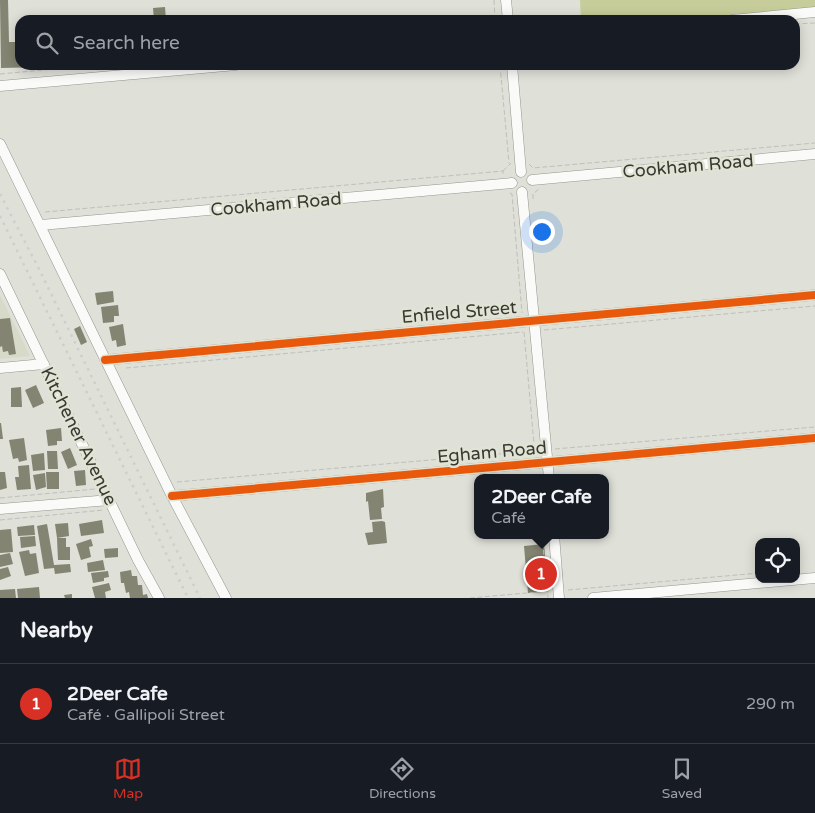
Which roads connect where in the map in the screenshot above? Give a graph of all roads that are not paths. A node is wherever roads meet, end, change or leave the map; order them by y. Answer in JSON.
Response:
{"nodes":[{"id":1,"x":506,"y":0,"type":"edge"},
{"id":2,"x":815,"y":12,"type":"edge"},
{"id":3,"x":508,"y":15,"type":"edge"},
{"id":4,"x":784,"y":15,"type":"edge"},
{"id":5,"x":180,"y":70,"type":"edge"},
{"id":6,"x":512,"y":70,"type":"edge"},
{"id":7,"x":0,"y":86,"type":"edge"},
{"id":8,"x":0,"y":144,"type":"edge"},
{"id":9,"x":815,"y":154,"type":"edge"},
{"id":10,"x":517,"y":166,"type":"junction"},
{"id":11,"x":536,"y":180,"type":"junction"},
{"id":12,"x":508,"y":184,"type":"junction"},
{"id":13,"x":519,"y":198,"type":"junction"},
{"id":14,"x":41,"y":225,"type":"junction"},
{"id":15,"x":0,"y":274,"type":"edge"},
{"id":16,"x":815,"y":295,"type":"edge"},
{"id":17,"x":535,"y":326,"type":"junction"},
{"id":18,"x":105,"y":360,"type":"junction"},
{"id":19,"x":44,"y":364,"type":"junction"},
{"id":20,"x":0,"y":368,"type":"edge"},
{"id":21,"x":815,"y":438,"type":"edge"},
{"id":22,"x":547,"y":462,"type":"junction"},
{"id":23,"x":548,"y":474,"type":"edge"},
{"id":24,"x":172,"y":496,"type":"junction"},
{"id":25,"x":109,"y":505,"type":"junction"},
{"id":26,"x":0,"y":509,"type":"edge"},
{"id":27,"x":554,"y":539,"type":"edge"},
{"id":28,"x":815,"y":578,"type":"edge"},
{"id":29,"x":559,"y":594,"type":"edge"},
{"id":30,"x":159,"y":598,"type":"edge"},
{"id":31,"x":226,"y":598,"type":"edge"},
{"id":32,"x":593,"y":598,"type":"edge"}],
"edges":[{"from":1,"to":3,"type":"street"},
{"from":2,"to":4,"type":"street"},
{"from":5,"to":7,"type":"street"},
{"from":6,"to":10,"type":"street"},
{"from":8,"to":14,"type":"street"},
{"from":9,"to":11,"type":"street","name":"Cookham Road"},
{"from":10,"to":11,"type":"street"},
{"from":10,"to":12,"type":"street"},
{"from":11,"to":13,"type":"street"},
{"from":12,"to":13,"type":"street"},
{"from":12,"to":14,"type":"street","name":"Cookham Road"},
{"from":13,"to":17,"type":"street"},
{"from":14,"to":18,"type":"street"},
{"from":15,"to":19,"type":"street","name":"Kitchener Avenue"},
{"from":16,"to":17,"type":"street","name":"Enfield Street"},
{"from":17,"to":18,"type":"street","name":"Enfield Street"},
{"from":17,"to":22,"type":"street"},
{"from":18,"to":24,"type":"street"},
{"from":19,"to":20,"type":"street"},
{"from":19,"to":25,"type":"street","name":"Kitchener Avenue"},
{"from":21,"to":22,"type":"street","name":"Egham Road"},
{"from":22,"to":23,"type":"street"},
{"from":22,"to":24,"type":"street","name":"Egham Road"},
{"from":24,"to":31,"type":"street"},
{"from":25,"to":26,"type":"street"},
{"from":25,"to":30,"type":"street","name":"Kitchener Avenue"},
{"from":27,"to":29,"type":"street"},
{"from":28,"to":32,"type":"street"}]}
